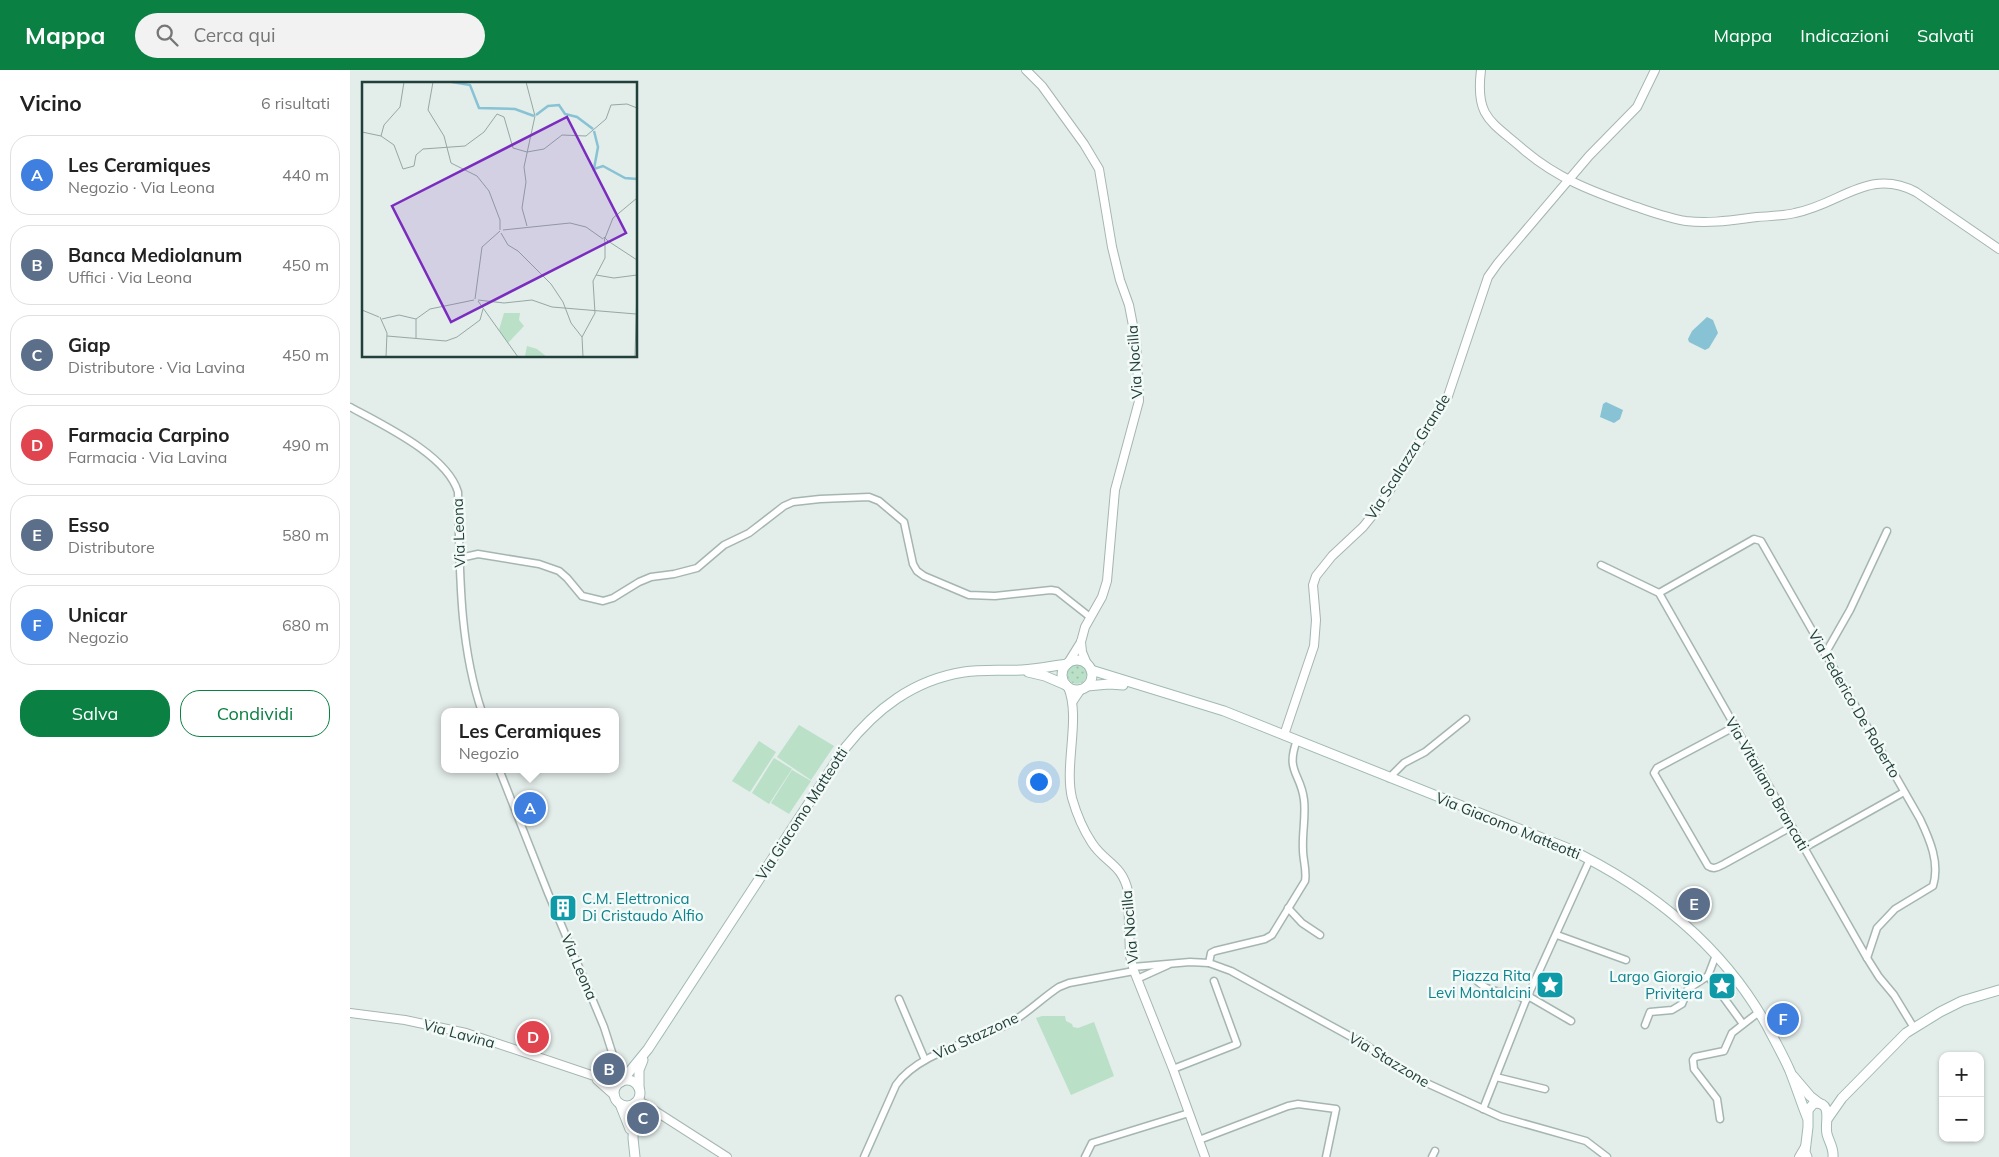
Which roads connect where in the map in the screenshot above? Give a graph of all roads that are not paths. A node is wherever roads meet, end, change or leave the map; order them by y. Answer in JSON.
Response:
{"nodes":[{"id":1,"x":1026,"y":70,"type":"edge"},
{"id":2,"x":1481,"y":70,"type":"edge"},
{"id":3,"x":1654,"y":70,"type":"edge"},
{"id":4,"x":1568,"y":181,"type":"junction"},
{"id":5,"x":1999,"y":249,"type":"edge"},
{"id":6,"x":350,"y":407,"type":"edge"},
{"id":7,"x":1887,"y":531,"type":"dead end"},
{"id":8,"x":460,"y":558,"type":"junction"},
{"id":9,"x":1600,"y":565,"type":"dead end"},
{"id":10,"x":1659,"y":593,"type":"junction"},
{"id":11,"x":1090,"y":617,"type":"junction"},
{"id":12,"x":1081,"y":642,"type":"junction"},
{"id":13,"x":1825,"y":654,"type":"junction"},
{"id":14,"x":1068,"y":663,"type":"junction"},
{"id":15,"x":1089,"y":667,"type":"junction"},
{"id":16,"x":1021,"y":670,"type":"junction"},
{"id":17,"x":1067,"y":686,"type":"junction"},
{"id":18,"x":1084,"y":688,"type":"junction"},
{"id":19,"x":1148,"y":688,"type":"junction"},
{"id":20,"x":1073,"y":701,"type":"junction"},
{"id":21,"x":481,"y":708,"type":"edge"},
{"id":22,"x":1466,"y":718,"type":"dead end"},
{"id":23,"x":1734,"y":727,"type":"junction"},
{"id":24,"x":1284,"y":735,"type":"junction"},
{"id":25,"x":1297,"y":740,"type":"junction"},
{"id":26,"x":501,"y":773,"type":"edge"},
{"id":27,"x":1389,"y":778,"type":"junction"},
{"id":28,"x":1904,"y":792,"type":"junction"},
{"id":29,"x":1791,"y":827,"type":"junction"},
{"id":30,"x":1804,"y":848,"type":"junction"},
{"id":31,"x":1590,"y":860,"type":"junction"},
{"id":32,"x":1288,"y":908,"type":"junction"},
{"id":33,"x":1320,"y":935,"type":"dead end"},
{"id":34,"x":1557,"y":935,"type":"junction"},
{"id":35,"x":1716,"y":955,"type":"junction"},
{"id":36,"x":1867,"y":958,"type":"junction"},
{"id":37,"x":1626,"y":960,"type":"dead end"},
{"id":38,"x":1173,"y":963,"type":"junction"},
{"id":39,"x":1209,"y":963,"type":"junction"},
{"id":40,"x":1133,"y":969,"type":"junction"},
{"id":41,"x":1708,"y":976,"type":"junction"},
{"id":42,"x":1474,"y":978,"type":"dead end"},
{"id":43,"x":1137,"y":979,"type":"junction"},
{"id":44,"x":1214,"y":980,"type":"dead end"},
{"id":45,"x":1999,"y":990,"type":"edge"},
{"id":46,"x":899,"y":998,"type":"dead end"},
{"id":47,"x":1527,"y":998,"type":"junction"},
{"id":48,"x":1759,"y":1012,"type":"junction"},
{"id":49,"x":350,"y":1013,"type":"edge"},
{"id":50,"x":1571,"y":1021,"type":"dead end"},
{"id":51,"x":1743,"y":1024,"type":"junction"},
{"id":52,"x":1645,"y":1025,"type":"dead end"},
{"id":53,"x":1914,"y":1028,"type":"junction"},
{"id":54,"x":648,"y":1049,"type":"junction"},
{"id":55,"x":925,"y":1060,"type":"junction"},
{"id":56,"x":1173,"y":1069,"type":"junction"},
{"id":57,"x":1790,"y":1072,"type":"junction"},
{"id":58,"x":593,"y":1077,"type":"junction"},
{"id":59,"x":1496,"y":1077,"type":"junction"},
{"id":60,"x":620,"y":1083,"type":"junction"},
{"id":61,"x":639,"y":1088,"type":"junction"},
{"id":62,"x":1545,"y":1089,"type":"dead end"},
{"id":63,"x":615,"y":1096,"type":"junction"},
{"id":64,"x":1842,"y":1098,"type":"junction"},
{"id":65,"x":636,"y":1102,"type":"junction"},
{"id":66,"x":620,"y":1104,"type":"junction"},
{"id":67,"x":1820,"y":1104,"type":"junction"},
{"id":68,"x":1483,"y":1109,"type":"junction"},
{"id":69,"x":1189,"y":1113,"type":"junction"},
{"id":70,"x":1807,"y":1117,"type":"junction"},
{"id":71,"x":1828,"y":1118,"type":"junction"},
{"id":72,"x":1720,"y":1119,"type":"dead end"},
{"id":73,"x":633,"y":1138,"type":"junction"},
{"id":74,"x":1199,"y":1140,"type":"junction"},
{"id":75,"x":1835,"y":1155,"type":"edge"},
{"id":76,"x":635,"y":1157,"type":"edge"},
{"id":77,"x":727,"y":1157,"type":"edge"},
{"id":78,"x":864,"y":1157,"type":"edge"},
{"id":79,"x":1085,"y":1157,"type":"edge"},
{"id":80,"x":1205,"y":1157,"type":"edge"},
{"id":81,"x":1326,"y":1157,"type":"edge"},
{"id":82,"x":1607,"y":1157,"type":"edge"},
{"id":83,"x":1801,"y":1157,"type":"edge"}],
"edges":[{"from":1,"to":11,"type":"street","name":"Via Nocilla"},
{"from":2,"to":4,"type":"street"},
{"from":3,"to":4,"type":"street","name":"Via Scalazza Grande"},
{"from":4,"to":5,"type":"street"},
{"from":4,"to":24,"type":"street","name":"Via Scalazza Grande"},
{"from":6,"to":8,"type":"street","name":"Via Leona"},
{"from":7,"to":13,"type":"street"},
{"from":8,"to":11,"type":"street"},
{"from":8,"to":21,"type":"street","name":"Via Leona"},
{"from":9,"to":10,"type":"street"},
{"from":10,"to":13,"type":"street","name":"Via Federico De Roberto"},
{"from":10,"to":23,"type":"street","name":"Via Vitaliano Brancati"},
{"from":11,"to":12,"type":"street","name":"Via Nocilla"},
{"from":12,"to":14,"type":"street","name":"Via Nocilla"},
{"from":12,"to":15,"type":"street"},
{"from":13,"to":28,"type":"street","name":"Via Federico De Roberto"},
{"from":14,"to":15,"type":"main road"},
{"from":14,"to":16,"type":"main road"},
{"from":14,"to":17,"type":"main road"},
{"from":15,"to":18,"type":"main road"},
{"from":15,"to":19,"type":"main road"},
{"from":16,"to":17,"type":"main road"},
{"from":16,"to":54,"type":"main road","name":"Via Giacomo Matteotti"},
{"from":17,"to":18,"type":"main road"},
{"from":17,"to":20,"type":"street"},
{"from":18,"to":19,"type":"main road"},
{"from":18,"to":20,"type":"street"},
{"from":19,"to":24,"type":"main road","name":"Via Giacomo Matteotti"},
{"from":20,"to":40,"type":"street","name":"Via Nocilla"},
{"from":22,"to":27,"type":"street"},
{"from":23,"to":29,"type":"street","name":"Via Vitaliano Brancati"},
{"from":23,"to":29,"type":"street"},
{"from":24,"to":25,"type":"main road","name":"Via Giacomo Matteotti"},
{"from":25,"to":27,"type":"main road","name":"Via Giacomo Matteotti"},
{"from":25,"to":32,"type":"street"},
{"from":26,"to":60,"type":"street","name":"Via Leona"},
{"from":27,"to":31,"type":"main road","name":"Via Giacomo Matteotti"},
{"from":28,"to":30,"type":"street"},
{"from":28,"to":36,"type":"street","name":"Via Federico De Roberto"},
{"from":29,"to":30,"type":"street","name":"Via Vitaliano Brancati"},
{"from":30,"to":36,"type":"street","name":"Via Vitaliano Brancati"},
{"from":31,"to":34,"type":"street"},
{"from":31,"to":35,"type":"main road","name":"Via Giacomo Matteotti"},
{"from":32,"to":33,"type":"street"},
{"from":32,"to":39,"type":"street"},
{"from":34,"to":37,"type":"street"},
{"from":34,"to":47,"type":"street"},
{"from":35,"to":41,"type":"street"},
{"from":35,"to":48,"type":"main road","name":"Via Giacomo Matteotti"},
{"from":36,"to":53,"type":"street","name":"Via Vitaliano Brancati"},
{"from":38,"to":39,"type":"street","name":"Via Stazzone"},
{"from":38,"to":40,"type":"street","name":"Via Stazzone"},
{"from":38,"to":43,"type":"street"},
{"from":39,"to":68,"type":"street","name":"Via Stazzone"},
{"from":40,"to":43,"type":"street","name":"Via Nocilla"},
{"from":40,"to":55,"type":"street","name":"Via Stazzone"},
{"from":41,"to":51,"type":"street"},
{"from":41,"to":52,"type":"street"},
{"from":42,"to":47,"type":"street"},
{"from":43,"to":56,"type":"street","name":"Via Nocilla"},
{"from":44,"to":56,"type":"street"},
{"from":45,"to":53,"type":"main road"},
{"from":46,"to":55,"type":"street"},
{"from":47,"to":50,"type":"street"},
{"from":47,"to":59,"type":"street"},
{"from":48,"to":51,"type":"street"},
{"from":48,"to":57,"type":"main road","name":"Via Giacomo Matteotti"},
{"from":49,"to":58,"type":"street","name":"Via Lavina"},
{"from":51,"to":72,"type":"street"},
{"from":53,"to":64,"type":"main road"},
{"from":54,"to":60,"type":"main road"},
{"from":54,"to":61,"type":"main road"},
{"from":55,"to":78,"type":"street","name":"Via Stazzone"},
{"from":56,"to":69,"type":"street","name":"Via Nocilla"},
{"from":57,"to":67,"type":"main road"},
{"from":57,"to":70,"type":"main road"},
{"from":58,"to":60,"type":"street","name":"Via Lavina"},
{"from":58,"to":63,"type":"street"},
{"from":59,"to":62,"type":"street"},
{"from":59,"to":68,"type":"street"},
{"from":60,"to":61,"type":"main road"},
{"from":60,"to":63,"type":"main road"},
{"from":61,"to":65,"type":"main road"},
{"from":63,"to":66,"type":"main road"},
{"from":64,"to":67,"type":"main road"},
{"from":64,"to":71,"type":"main road"},
{"from":65,"to":66,"type":"main road"},
{"from":65,"to":73,"type":"main road"},
{"from":65,"to":77,"type":"street"},
{"from":66,"to":73,"type":"main road"},
{"from":67,"to":70,"type":"main road"},
{"from":67,"to":71,"type":"main road"},
{"from":68,"to":82,"type":"street","name":"Via Stazzone"},
{"from":69,"to":74,"type":"street","name":"Via Nocilla"},
{"from":69,"to":79,"type":"street"},
{"from":70,"to":83,"type":"main road"},
{"from":71,"to":75,"type":"main road"},
{"from":73,"to":76,"type":"main road"},
{"from":74,"to":80,"type":"street","name":"Via Nocilla"},
{"from":74,"to":81,"type":"street"}]}
